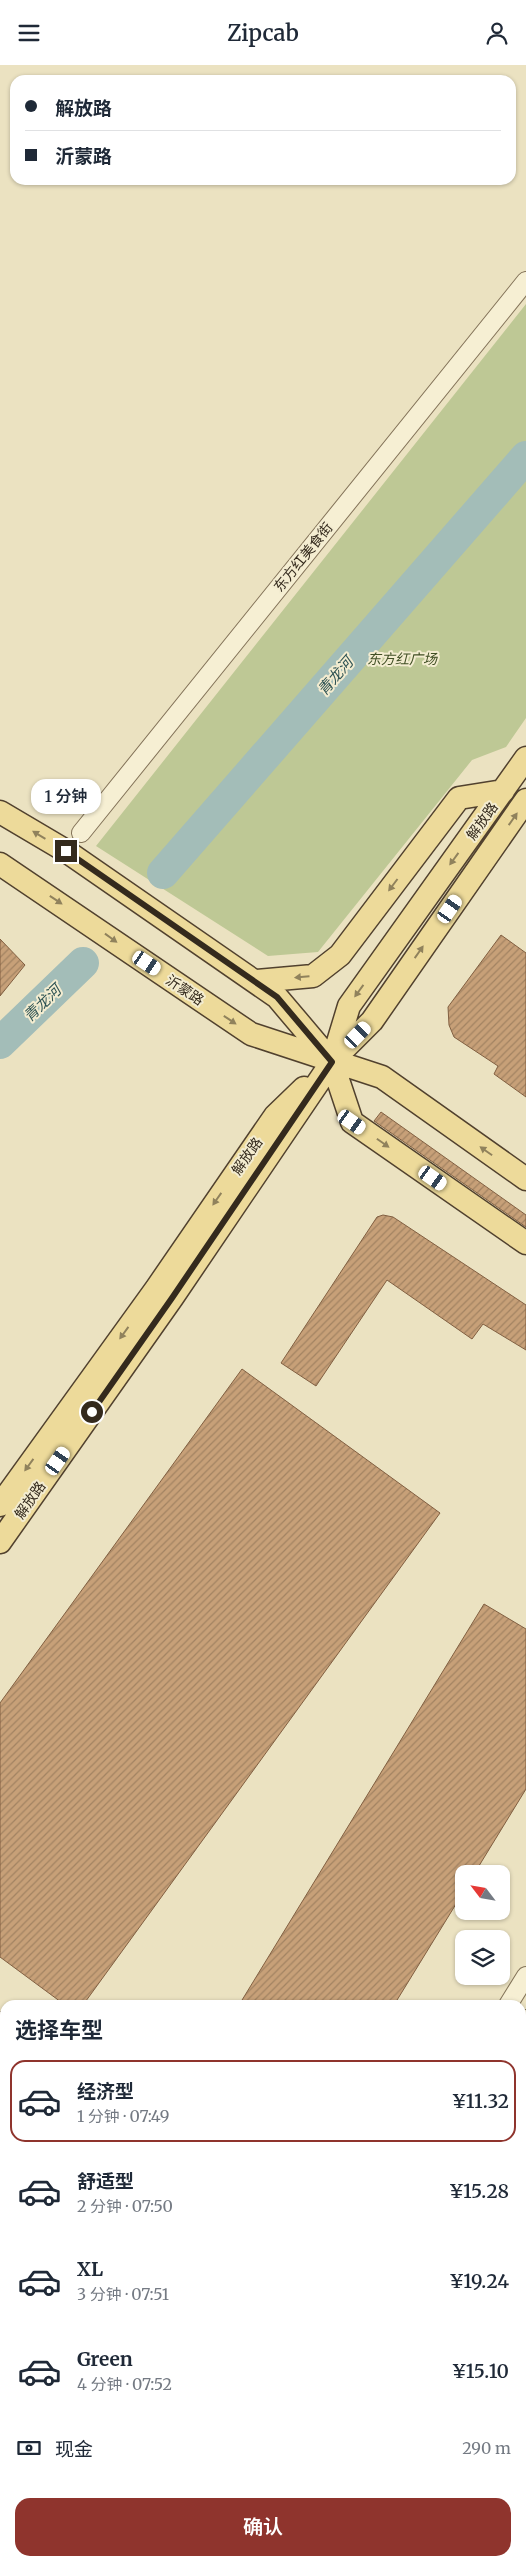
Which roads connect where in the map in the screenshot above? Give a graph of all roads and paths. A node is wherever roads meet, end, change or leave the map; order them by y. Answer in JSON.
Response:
{"nodes":[{"id":1,"x":526,"y":281,"type":"edge"},
{"id":2,"x":526,"y":758,"type":"edge"},
{"id":3,"x":503,"y":791,"type":"junction"},
{"id":4,"x":526,"y":800,"type":"edge"},
{"id":5,"x":0,"y":812,"type":"edge"},
{"id":6,"x":81,"y":833,"type":"dead end"},
{"id":7,"x":0,"y":863,"type":"edge"},
{"id":8,"x":257,"y":981,"type":"junction"},
{"id":9,"x":332,"y":1062,"type":"junction"},
{"id":10,"x":525,"y":1175,"type":"edge"},
{"id":11,"x":526,"y":1243,"type":"edge"},
{"id":12,"x":0,"y":1505,"type":"edge"},
{"id":13,"x":0,"y":1542,"type":"edge"},
{"id":14,"x":526,"y":1976,"type":"edge"},
{"id":15,"x":511,"y":2000,"type":"edge"}],
"edges":[{"from":1,"to":6,"type":"street","name":"东方红美食街"},
{"from":2,"to":3,"type":"main road","name":"解放路"},
{"from":3,"to":8,"type":"main road","one_way":true},
{"from":3,"to":9,"type":"main road","name":"解放路","one_way":true},
{"from":9,"to":4,"type":"main road","name":"解放路","one_way":true},
{"from":8,"to":5,"type":"main road","one_way":true},
{"from":7,"to":9,"type":"main road","name":"沂蒙路","one_way":true},
{"from":8,"to":9,"type":"main road"},
{"from":10,"to":9,"type":"main road","name":"沂蒙路","one_way":true},
{"from":9,"to":11,"type":"main road","one_way":true},
{"from":9,"to":12,"type":"main road","name":"解放路","one_way":true},
{"from":9,"to":13,"type":"main road","name":"解放路"},
{"from":14,"to":15,"type":"street"}]}
